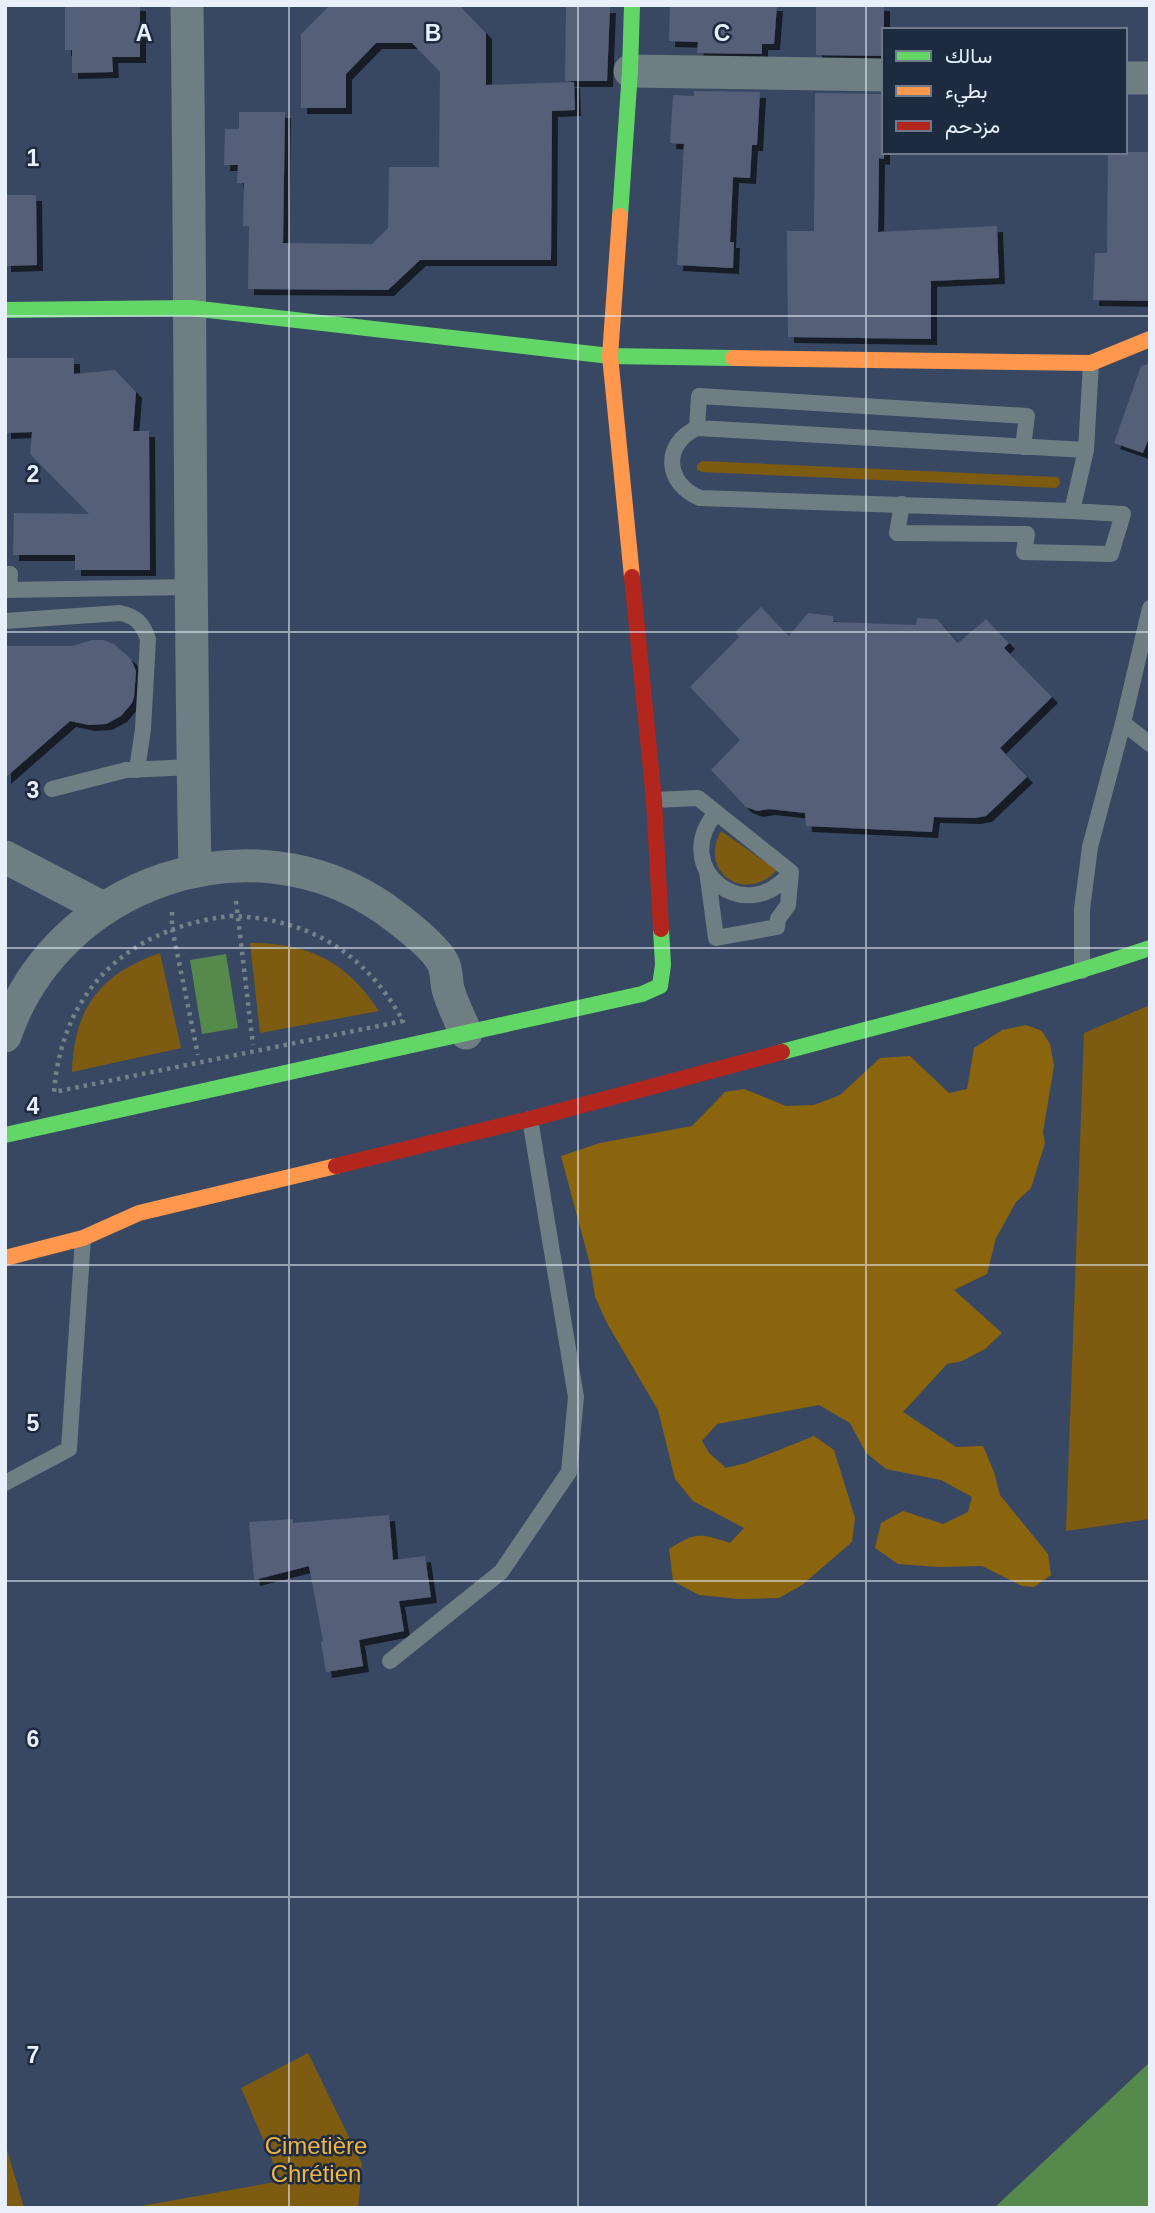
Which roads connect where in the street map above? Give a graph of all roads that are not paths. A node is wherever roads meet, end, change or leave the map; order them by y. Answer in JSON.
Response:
{"nodes":[{"id":1,"x":187,"y":5,"type":"edge"},
{"id":2,"x":632,"y":5,"type":"edge"},
{"id":3,"x":630,"y":71,"type":"junction"},
{"id":4,"x":882,"y":75,"type":"edge"},
{"id":5,"x":1127,"y":78,"type":"edge"},
{"id":6,"x":1150,"y":78,"type":"edge"},
{"id":7,"x":191,"y":308,"type":"junction"},
{"id":8,"x":5,"y":310,"type":"edge"},
{"id":9,"x":1150,"y":339,"type":"edge"},
{"id":10,"x":610,"y":356,"type":"junction"},
{"id":11,"x":1091,"y":363,"type":"junction"},
{"id":12,"x":697,"y":428,"type":"junction"},
{"id":13,"x":1023,"y":447,"type":"junction"},
{"id":14,"x":1086,"y":450,"type":"junction"},
{"id":15,"x":902,"y":504,"type":"junction"},
{"id":16,"x":1072,"y":511,"type":"junction"},
{"id":17,"x":7,"y":585,"type":"edge"},
{"id":18,"x":190,"y":587,"type":"junction"},
{"id":19,"x":1150,"y":608,"type":"edge"},
{"id":20,"x":5,"y":621,"type":"edge"},
{"id":21,"x":1123,"y":723,"type":"junction"},
{"id":22,"x":1150,"y":744,"type":"edge"},
{"id":23,"x":193,"y":767,"type":"junction"},
{"id":24,"x":137,"y":770,"type":"junction"},
{"id":25,"x":51,"y":789,"type":"dead end"},
{"id":26,"x":654,"y":800,"type":"junction"},
{"id":27,"x":716,"y":813,"type":"junction"},
{"id":28,"x":5,"y":857,"type":"edge"},
{"id":29,"x":707,"y":871,"type":"junction"},
{"id":30,"x":792,"y":872,"type":"junction"},
{"id":31,"x":183,"y":873,"type":"junction"},
{"id":32,"x":103,"y":908,"type":"junction"},
{"id":33,"x":1150,"y":948,"type":"edge"},
{"id":34,"x":1082,"y":971,"type":"junction"},
{"id":35,"x":466,"y":1033,"type":"junction"},
{"id":36,"x":5,"y":1036,"type":"edge"},
{"id":37,"x":530,"y":1119,"type":"junction"},
{"id":38,"x":5,"y":1135,"type":"edge"},
{"id":39,"x":139,"y":1213,"type":"junction"},
{"id":40,"x":90,"y":1215,"type":"dead end"},
{"id":41,"x":83,"y":1238,"type":"junction"},
{"id":42,"x":5,"y":1258,"type":"edge"},
{"id":43,"x":5,"y":1483,"type":"edge"},
{"id":44,"x":390,"y":1661,"type":"dead end"}],
"edges":[{"from":1,"to":7,"type":"street"},
{"from":2,"to":3,"type":"street"},
{"from":3,"to":4,"type":"street"},
{"from":3,"to":10,"type":"street"},
{"from":5,"to":6,"type":"street"},
{"from":7,"to":8,"type":"street"},
{"from":7,"to":10,"type":"street"},
{"from":7,"to":18,"type":"street"},
{"from":9,"to":11,"type":"street"},
{"from":10,"to":11,"type":"street"},
{"from":10,"to":26,"type":"street"},
{"from":11,"to":14,"type":"lane"},
{"from":12,"to":13,"type":"lane"},
{"from":12,"to":13,"type":"lane"},
{"from":12,"to":15,"type":"lane"},
{"from":13,"to":14,"type":"lane"},
{"from":14,"to":16,"type":"lane"},
{"from":15,"to":16,"type":"lane"},
{"from":15,"to":16,"type":"lane"},
{"from":17,"to":18,"type":"lane"},
{"from":18,"to":23,"type":"street"},
{"from":19,"to":21,"type":"lane"},
{"from":20,"to":24,"type":"lane"},
{"from":21,"to":22,"type":"lane"},
{"from":21,"to":34,"type":"lane"},
{"from":23,"to":24,"type":"lane"},
{"from":23,"to":31,"type":"street"},
{"from":24,"to":25,"type":"lane"},
{"from":26,"to":27,"type":"lane"},
{"from":26,"to":35,"type":"street"},
{"from":27,"to":29,"type":"lane"},
{"from":27,"to":30,"type":"lane"},
{"from":28,"to":32,"type":"street"},
{"from":29,"to":30,"type":"lane"},
{"from":29,"to":30,"type":"lane"},
{"from":31,"to":32,"type":"street"},
{"from":31,"to":35,"type":"street"},
{"from":32,"to":36,"type":"street"},
{"from":33,"to":34,"type":"street"},
{"from":34,"to":37,"type":"street"},
{"from":35,"to":38,"type":"street"},
{"from":37,"to":39,"type":"street"},
{"from":37,"to":44,"type":"lane"},
{"from":39,"to":40,"type":"street"},
{"from":39,"to":41,"type":"street"},
{"from":41,"to":42,"type":"street"},
{"from":41,"to":43,"type":"lane"}]}
